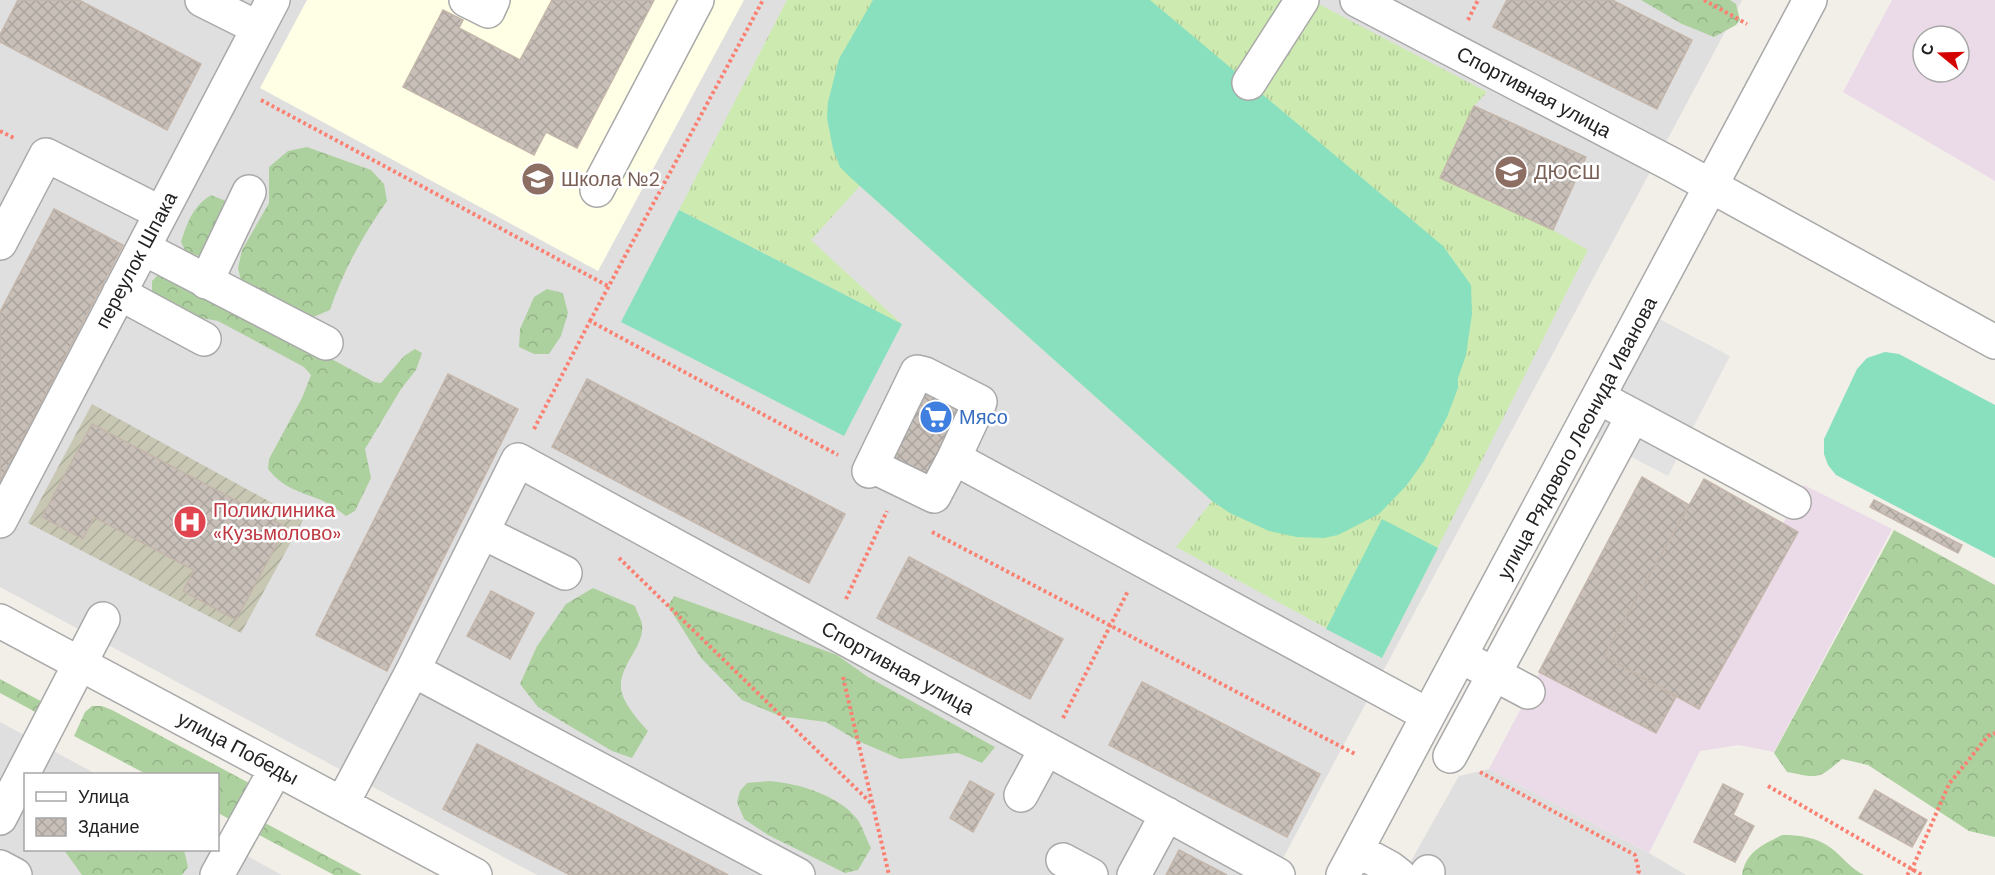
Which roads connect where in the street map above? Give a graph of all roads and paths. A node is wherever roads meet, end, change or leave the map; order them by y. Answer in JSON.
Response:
{"nodes":[{"id":1,"x":202,"y":0,"type":"edge"},
{"id":2,"x":273,"y":0,"type":"edge"},
{"id":3,"x":466,"y":0,"type":"edge"},
{"id":4,"x":494,"y":0,"type":"edge"},
{"id":5,"x":696,"y":0,"type":"edge"},
{"id":6,"x":763,"y":0,"type":"edge"},
{"id":7,"x":1302,"y":0,"type":"edge"},
{"id":8,"x":1357,"y":0,"type":"edge"},
{"id":9,"x":1704,"y":0,"type":"edge"},
{"id":10,"x":1810,"y":0,"type":"edge"},
{"id":11,"x":1747,"y":24,"type":"dead end"},
{"id":12,"x":258,"y":28,"type":"junction"},
{"id":13,"x":1249,"y":83,"type":"dead end"},
{"id":14,"x":260,"y":100,"type":"dead end"},
{"id":15,"x":1710,"y":186,"type":"junction"},
{"id":16,"x":597,"y":190,"type":"dead end"},
{"id":17,"x":249,"y":192,"type":"dead end"},
{"id":18,"x":161,"y":213,"type":"junction"},
{"id":19,"x":0,"y":243,"type":"edge"},
{"id":20,"x":143,"y":248,"type":"junction"},
{"id":21,"x":206,"y":282,"type":"junction"},
{"id":22,"x":608,"y":286,"type":"junction"},
{"id":23,"x":119,"y":293,"type":"junction"},
{"id":24,"x":590,"y":321,"type":"junction"},
{"id":25,"x":204,"y":339,"type":"dead end"},
{"id":26,"x":1995,"y":342,"type":"edge"},
{"id":27,"x":326,"y":343,"type":"dead end"},
{"id":28,"x":1598,"y":398,"type":"junction"},
{"id":29,"x":1633,"y":416,"type":"junction"},
{"id":30,"x":954,"y":458,"type":"junction"},
{"id":31,"x":518,"y":460,"type":"junction"},
{"id":32,"x":870,"y":469,"type":"junction"},
{"id":33,"x":1794,"y":502,"type":"dead end"},
{"id":34,"x":0,"y":521,"type":"edge"},
{"id":35,"x":930,"y":531,"type":"dead end"},
{"id":36,"x":482,"y":532,"type":"junction"},
{"id":37,"x":618,"y":557,"type":"dead end"},
{"id":38,"x":1143,"y":561,"type":"junction"},
{"id":39,"x":565,"y":573,"type":"dead end"},
{"id":40,"x":102,"y":619,"type":"dead end"},
{"id":41,"x":0,"y":621,"type":"edge"},
{"id":42,"x":1110,"y":626,"type":"junction"},
{"id":43,"x":831,"y":631,"type":"junction"},
{"id":44,"x":1460,"y":656,"type":"junction"},
{"id":45,"x":80,"y":663,"type":"junction"},
{"id":46,"x":413,"y":670,"type":"junction"},
{"id":47,"x":1494,"y":674,"type":"junction"},
{"id":48,"x":1528,"y":693,"type":"dead end"},
{"id":49,"x":1428,"y":715,"type":"junction"},
{"id":50,"x":1995,"y":733,"type":"edge"},
{"id":51,"x":1047,"y":749,"type":"junction"},
{"id":52,"x":1357,"y":755,"type":"dead end"},
{"id":53,"x":1450,"y":756,"type":"joint"},
{"id":54,"x":276,"y":769,"type":"junction"},
{"id":55,"x":1768,"y":786,"type":"dead end"},
{"id":56,"x":1021,"y":795,"type":"dead end"},
{"id":57,"x":342,"y":804,"type":"junction"},
{"id":58,"x":873,"y":805,"type":"junction"},
{"id":59,"x":1167,"y":814,"type":"junction"},
{"id":60,"x":0,"y":818,"type":"edge"},
{"id":61,"x":1350,"y":862,"type":"edge"},
{"id":62,"x":0,"y":867,"type":"edge"},
{"id":63,"x":1912,"y":869,"type":"junction"},
{"id":64,"x":1418,"y":874,"type":"edge"},
{"id":65,"x":15,"y":875,"type":"edge"},
{"id":66,"x":217,"y":875,"type":"edge"},
{"id":67,"x":475,"y":875,"type":"edge"},
{"id":68,"x":798,"y":875,"type":"edge"},
{"id":69,"x":890,"y":875,"type":"edge"},
{"id":70,"x":1134,"y":875,"type":"edge"},
{"id":71,"x":1278,"y":875,"type":"edge"},
{"id":72,"x":1637,"y":875,"type":"edge"},
{"id":73,"x":1907,"y":875,"type":"edge"},
{"id":74,"x":1922,"y":875,"type":"edge"}],
"edges":[{"from":1,"to":12,"type":"street"},
{"from":2,"to":12,"type":"street","name":"переулок Шпака"},
{"from":3,"to":4,"type":"street"},
{"from":5,"to":16,"type":"street"},
{"from":6,"to":22,"type":"path"},
{"from":7,"to":13,"type":"street"},
{"from":8,"to":15,"type":"street","name":"Спортивная улица"},
{"from":9,"to":11,"type":"path"},
{"from":10,"to":15,"type":"street","name":"улица Рядового Леонида Иванова"},
{"from":12,"to":18,"type":"street","name":"переулок Шпака"},
{"from":14,"to":22,"type":"path"},
{"from":15,"to":26,"type":"street","name":"Спортивная улица"},
{"from":15,"to":28,"type":"street","name":"улица Рядового Леонида Иванова"},
{"from":17,"to":21,"type":"street"},
{"from":18,"to":19,"type":"street"},
{"from":18,"to":20,"type":"street","name":"переулок Шпака"},
{"from":20,"to":21,"type":"street"},
{"from":20,"to":23,"type":"street","name":"переулок Шпака"},
{"from":21,"to":27,"type":"street"},
{"from":22,"to":24,"type":"path"},
{"from":23,"to":25,"type":"street"},
{"from":23,"to":34,"type":"street","name":"переулок Шпака"},
{"from":24,"to":31,"type":"path"},
{"from":24,"to":32,"type":"path"},
{"from":28,"to":29,"type":"street"},
{"from":28,"to":44,"type":"street","name":"улица Рядового Леонида Иванова"},
{"from":29,"to":33,"type":"street"},
{"from":29,"to":47,"type":"street"},
{"from":30,"to":32,"type":"street"},
{"from":30,"to":32,"type":"street"},
{"from":30,"to":38,"type":"street"},
{"from":31,"to":36,"type":"street"},
{"from":31,"to":43,"type":"street","name":"Спортивная улица"},
{"from":32,"to":43,"type":"path"},
{"from":35,"to":42,"type":"path"},
{"from":36,"to":39,"type":"street"},
{"from":36,"to":46,"type":"street"},
{"from":37,"to":58,"type":"path"},
{"from":38,"to":42,"type":"path"},
{"from":38,"to":49,"type":"street"},
{"from":40,"to":45,"type":"street"},
{"from":41,"to":45,"type":"street","name":"улица Победы"},
{"from":42,"to":51,"type":"path"},
{"from":42,"to":52,"type":"path"},
{"from":43,"to":51,"type":"street","name":"Спортивная улица"},
{"from":43,"to":58,"type":"path"},
{"from":44,"to":47,"type":"street"},
{"from":44,"to":49,"type":"street","name":"улица Рядового Леонида Иванова"},
{"from":45,"to":54,"type":"street","name":"улица Победы"},
{"from":45,"to":60,"type":"street"},
{"from":46,"to":57,"type":"street"},
{"from":46,"to":68,"type":"street"},
{"from":47,"to":48,"type":"street"},
{"from":47,"to":53,"type":"street"},
{"from":49,"to":61,"type":"street","name":"улица Рядового Леонида Иванова"},
{"from":50,"to":63,"type":"path"},
{"from":51,"to":56,"type":"street"},
{"from":51,"to":59,"type":"street","name":"Спортивная улица"},
{"from":53,"to":72,"type":"path"},
{"from":54,"to":57,"type":"street","name":"улица Победы"},
{"from":54,"to":66,"type":"street"},
{"from":55,"to":63,"type":"path"},
{"from":57,"to":67,"type":"street","name":"улица Победы"},
{"from":58,"to":69,"type":"path"},
{"from":59,"to":70,"type":"street"},
{"from":59,"to":71,"type":"street","name":"Спортивная улица"},
{"from":61,"to":64,"type":"street"},
{"from":62,"to":65,"type":"street"},
{"from":63,"to":73,"type":"path"},
{"from":63,"to":74,"type":"path"}]}
